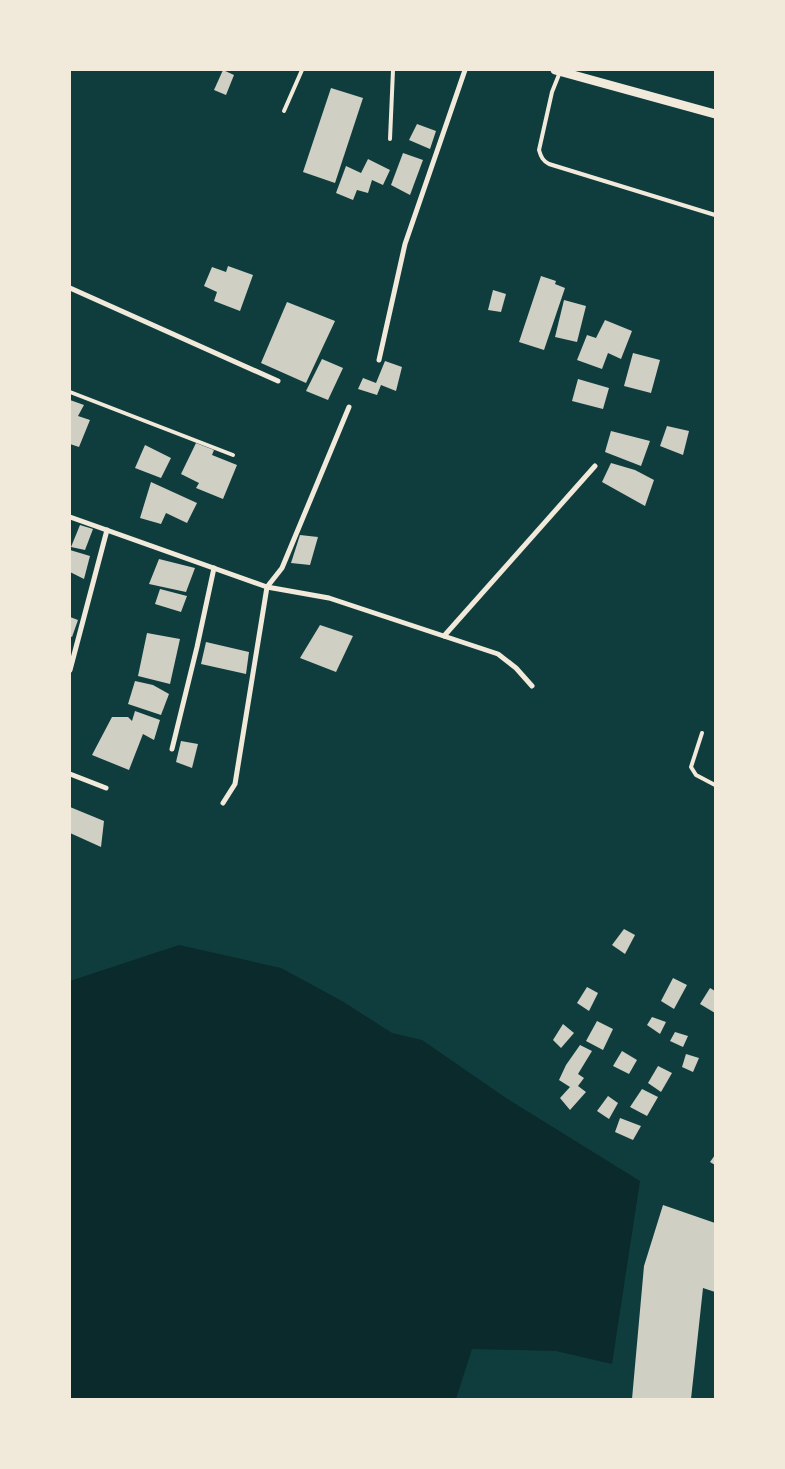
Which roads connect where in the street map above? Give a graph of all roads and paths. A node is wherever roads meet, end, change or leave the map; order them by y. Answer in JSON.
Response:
{"nodes":[{"id":1,"x":302,"y":70,"type":"edge"},
{"id":2,"x":393,"y":70,"type":"edge"},
{"id":3,"x":465,"y":70,"type":"edge"},
{"id":4,"x":557,"y":71,"type":"edge"},
{"id":5,"x":284,"y":110,"type":"dead end"},
{"id":6,"x":715,"y":114,"type":"edge"},
{"id":7,"x":390,"y":139,"type":"dead end"},
{"id":8,"x":715,"y":215,"type":"edge"},
{"id":9,"x":70,"y":288,"type":"edge"},
{"id":10,"x":379,"y":360,"type":"dead end"},
{"id":11,"x":278,"y":381,"type":"dead end"},
{"id":12,"x":70,"y":392,"type":"edge"},
{"id":13,"x":349,"y":408,"type":"dead end"},
{"id":14,"x":233,"y":455,"type":"dead end"},
{"id":15,"x":595,"y":466,"type":"dead end"},
{"id":16,"x":70,"y":517,"type":"edge"},
{"id":17,"x":107,"y":530,"type":"junction"},
{"id":18,"x":214,"y":568,"type":"junction"},
{"id":19,"x":267,"y":587,"type":"junction"},
{"id":20,"x":444,"y":636,"type":"junction"},
{"id":21,"x":70,"y":670,"type":"edge"},
{"id":22,"x":532,"y":686,"type":"dead end"},
{"id":23,"x":702,"y":733,"type":"dead end"},
{"id":24,"x":172,"y":749,"type":"dead end"},
{"id":25,"x":70,"y":774,"type":"edge"},
{"id":26,"x":715,"y":785,"type":"edge"},
{"id":27,"x":106,"y":788,"type":"dead end"},
{"id":28,"x":223,"y":804,"type":"dead end"}],
"edges":[{"from":1,"to":5,"type":"lane"},
{"from":2,"to":7,"type":"lane"},
{"from":3,"to":10,"type":"street"},
{"from":4,"to":6,"type":"street"},
{"from":4,"to":8,"type":"lane"},
{"from":9,"to":11,"type":"street"},
{"from":12,"to":14,"type":"lane"},
{"from":13,"to":19,"type":"street"},
{"from":15,"to":20,"type":"street"},
{"from":16,"to":17,"type":"street"},
{"from":17,"to":18,"type":"street"},
{"from":17,"to":21,"type":"street"},
{"from":18,"to":19,"type":"street"},
{"from":18,"to":24,"type":"street"},
{"from":19,"to":20,"type":"street"},
{"from":19,"to":28,"type":"street"},
{"from":20,"to":22,"type":"street"},
{"from":23,"to":26,"type":"lane"},
{"from":25,"to":27,"type":"street"}]}
